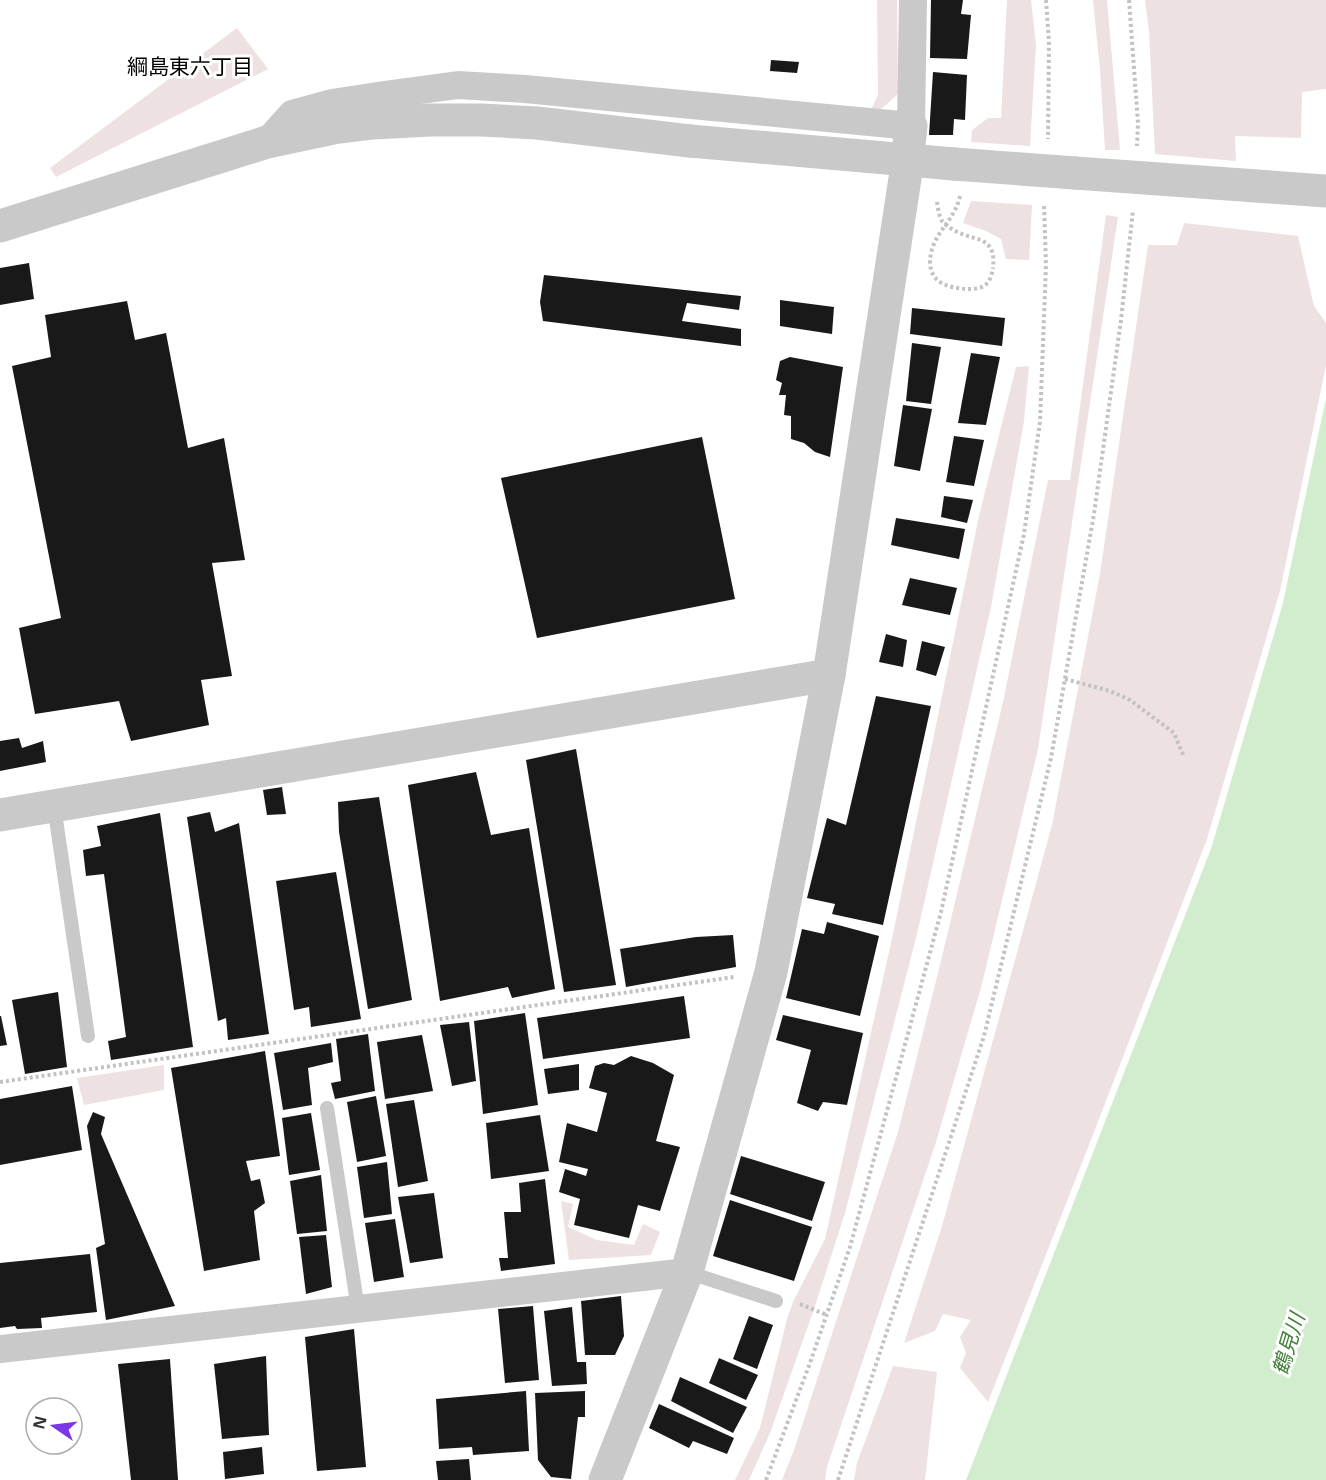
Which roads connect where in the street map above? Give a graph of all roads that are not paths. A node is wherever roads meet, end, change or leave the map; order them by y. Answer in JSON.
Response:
{"nodes":[{"id":1,"x":913,"y":0,"type":"edge"},
{"id":2,"x":911,"y":126,"type":"junction"},
{"id":3,"x":267,"y":142,"type":"junction"},
{"id":4,"x":1326,"y":190,"type":"edge"},
{"id":5,"x":0,"y":226,"type":"edge"},
{"id":6,"x":829,"y":675,"type":"junction"},
{"id":7,"x":54,"y":806,"type":"junction"},
{"id":8,"x":0,"y":815,"type":"edge"},
{"id":9,"x":88,"y":1036,"type":"dead end"},
{"id":10,"x":327,"y":1108,"type":"dead end"},
{"id":11,"x":687,"y":1272,"type":"junction"},
{"id":12,"x":776,"y":1301,"type":"dead end"},
{"id":13,"x":358,"y":1309,"type":"junction"},
{"id":14,"x":0,"y":1349,"type":"edge"},
{"id":15,"x":605,"y":1480,"type":"edge"}],
"edges":[{"from":1,"to":2,"type":"street"},
{"from":2,"to":3,"type":"street"},
{"from":2,"to":6,"type":"street"},
{"from":3,"to":4,"type":"street","bridge":true},
{"from":3,"to":5,"type":"street"},
{"from":6,"to":7,"type":"street"},
{"from":6,"to":11,"type":"street"},
{"from":7,"to":8,"type":"street"},
{"from":7,"to":9,"type":"lane"},
{"from":10,"to":13,"type":"lane"},
{"from":11,"to":12,"type":"lane"},
{"from":11,"to":13,"type":"street"},
{"from":11,"to":15,"type":"street"},
{"from":13,"to":14,"type":"street"}]}
